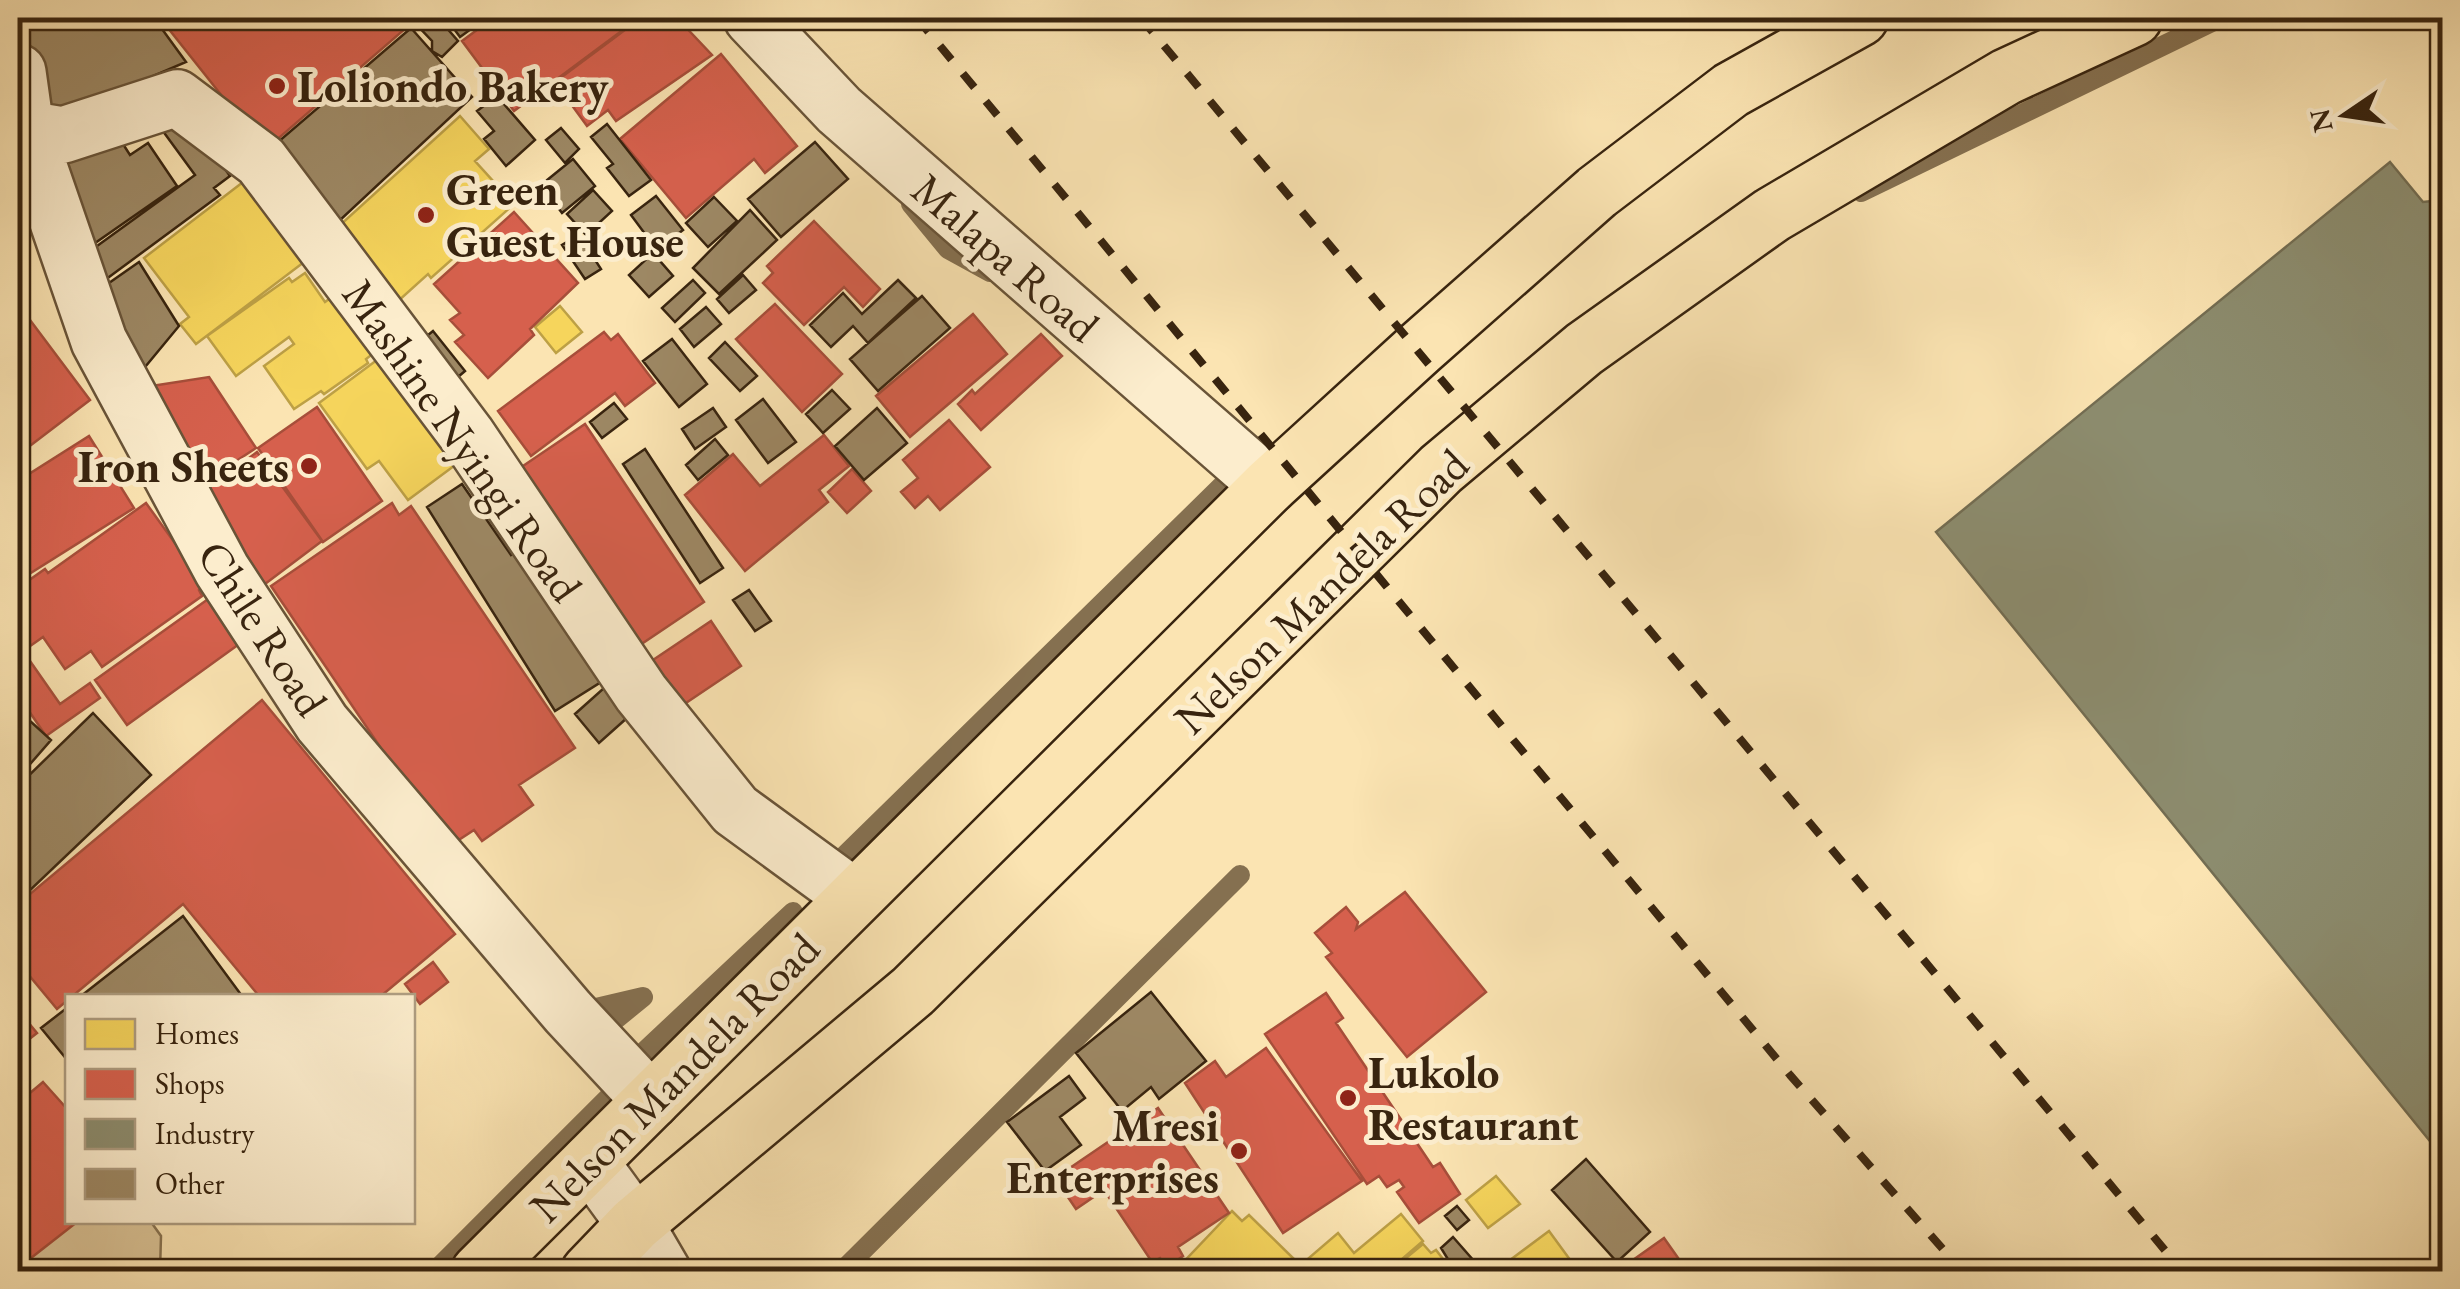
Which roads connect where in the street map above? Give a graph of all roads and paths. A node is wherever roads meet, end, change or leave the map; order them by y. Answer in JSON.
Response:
{"nodes":[{"id":1,"x":752,"y":18,"type":"edge"},
{"id":2,"x":1860,"y":18,"type":"edge"},
{"id":3,"x":2134,"y":18,"type":"edge"},
{"id":4,"x":18,"y":72,"type":"edge"},
{"id":5,"x":26,"y":129,"type":"junction"},
{"id":6,"x":1269,"y":486,"type":"junction"},
{"id":7,"x":854,"y":897,"type":"junction"},
{"id":8,"x":651,"y":1101,"type":"junction"},
{"id":9,"x":590,"y":1162,"type":"junction"},
{"id":10,"x":636,"y":1224,"type":"junction"},
{"id":11,"x":478,"y":1272,"type":"edge"},
{"id":12,"x":590,"y":1272,"type":"edge"},
{"id":13,"x":663,"y":1272,"type":"edge"}],
"edges":[{"from":1,"to":6,"type":"street","name":"Malapa Road"},
{"from":2,"to":6,"type":"main road","name":"Nelson Mandela Road"},
{"from":3,"to":10,"type":"main road","name":"Nelson Mandela Road"},
{"from":4,"to":5,"type":"street","name":"Chile Road"},
{"from":5,"to":7,"type":"street","name":"Mashine Nyingi Road"},
{"from":5,"to":8,"type":"street","name":"Chile Road"},
{"from":6,"to":7,"type":"main road","name":"Nelson Mandela Road"},
{"from":7,"to":8,"type":"main road","name":"Nelson Mandela Road"},
{"from":8,"to":9,"type":"main road","name":"Nelson Mandela Road"},
{"from":9,"to":10,"type":"street"},
{"from":9,"to":11,"type":"main road","name":"Nelson Mandela Road"},
{"from":10,"to":12,"type":"main road","name":"Nelson Mandela Road"},
{"from":10,"to":13,"type":"street"}]}
